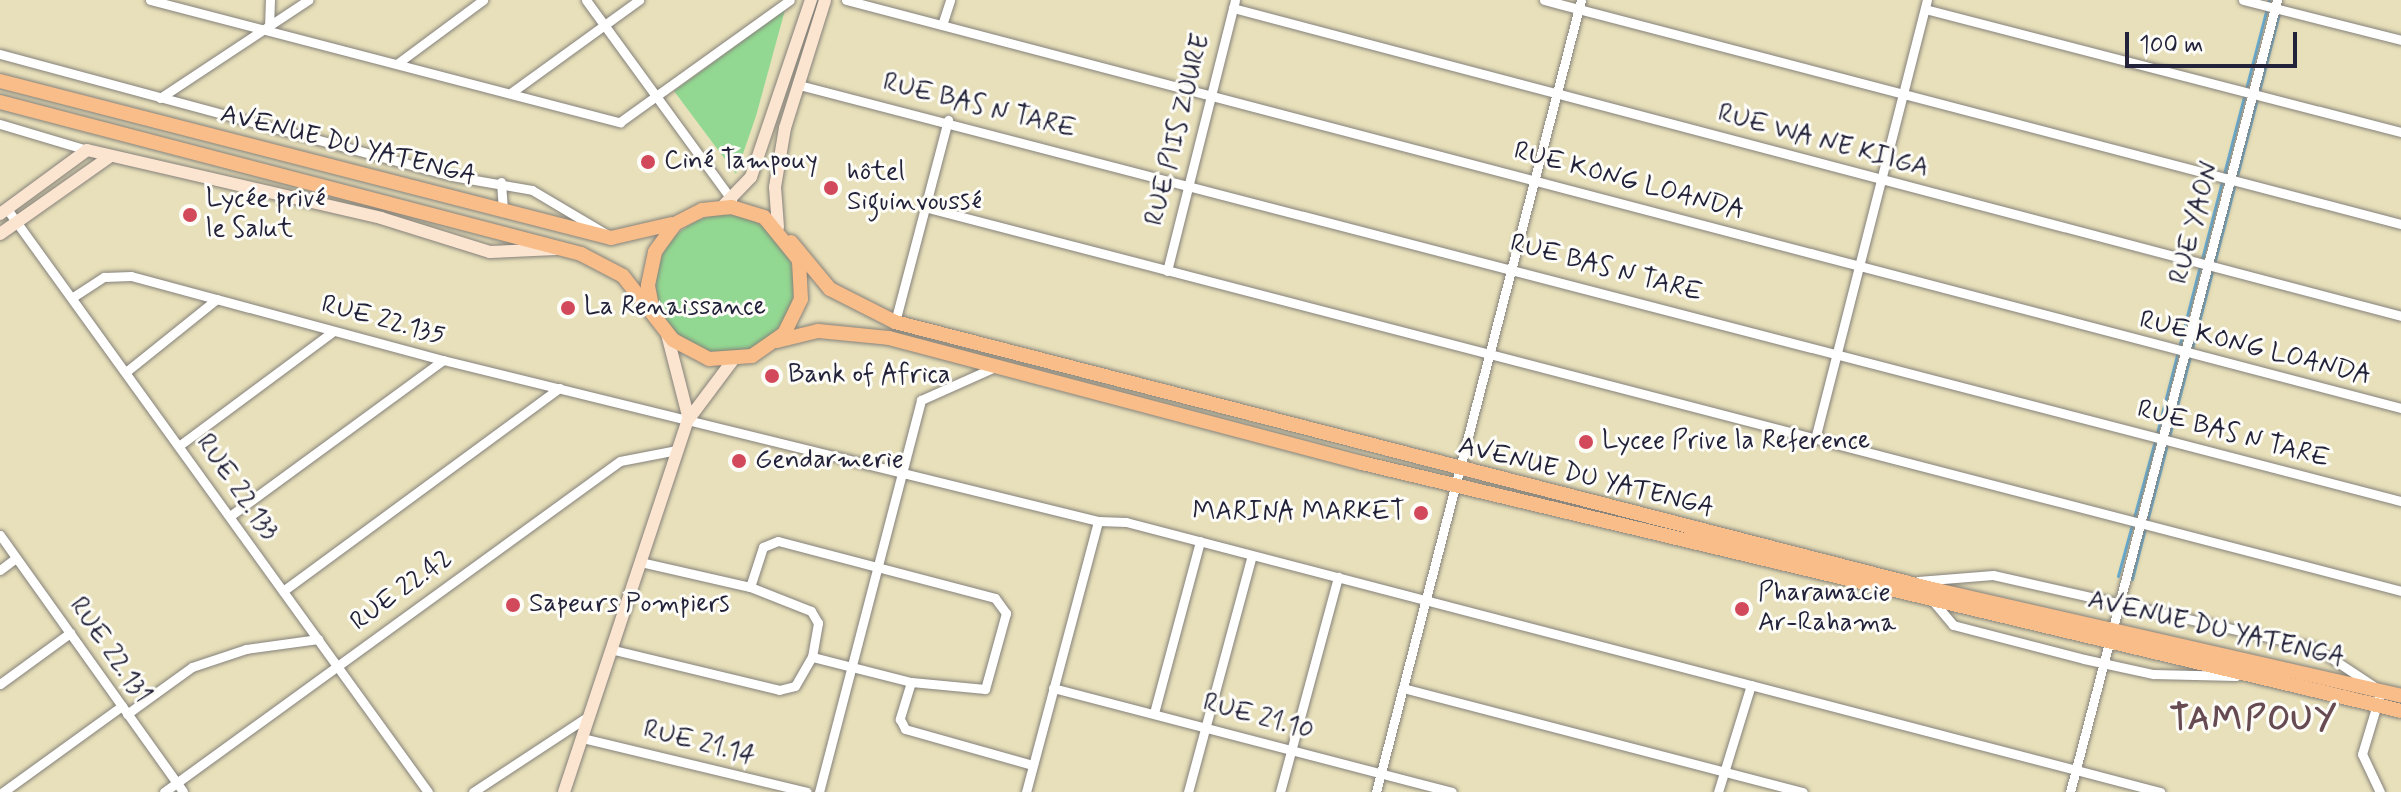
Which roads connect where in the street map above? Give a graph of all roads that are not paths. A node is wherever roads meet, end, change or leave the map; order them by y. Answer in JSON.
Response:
{"nodes":[{"id":1,"x":150,"y":0,"type":"edge"},
{"id":2,"x":270,"y":0,"type":"edge"},
{"id":3,"x":308,"y":0,"type":"edge"},
{"id":4,"x":483,"y":0,"type":"edge"},
{"id":5,"x":586,"y":0,"type":"edge"},
{"id":6,"x":639,"y":0,"type":"edge"},
{"id":7,"x":790,"y":0,"type":"edge"},
{"id":8,"x":811,"y":0,"type":"edge"},
{"id":9,"x":825,"y":0,"type":"edge"},
{"id":10,"x":846,"y":0,"type":"edge"},
{"id":11,"x":950,"y":0,"type":"edge"},
{"id":12,"x":1544,"y":0,"type":"edge"},
{"id":13,"x":2243,"y":0,"type":"edge"},
{"id":14,"x":1234,"y":4,"type":"edge"},
{"id":15,"x":2276,"y":4,"type":"edge"},
{"id":16,"x":1580,"y":5,"type":"edge"},
{"id":17,"x":1926,"y":5,"type":"edge"},
{"id":18,"x":942,"y":25,"type":"junction"},
{"id":19,"x":604,"y":26,"type":"junction"},
{"id":20,"x":269,"y":28,"type":"junction"},
{"id":21,"x":2401,"y":40,"type":"edge"},
{"id":22,"x":0,"y":54,"type":"edge"},
{"id":23,"x":398,"y":63,"type":"junction"},
{"id":24,"x":0,"y":81,"type":"edge"},
{"id":25,"x":799,"y":85,"type":"junction"},
{"id":26,"x":512,"y":92,"type":"junction"},
{"id":27,"x":1557,"y":93,"type":"junction"},
{"id":28,"x":1902,"y":94,"type":"junction"},
{"id":29,"x":2253,"y":94,"type":"junction"},
{"id":30,"x":1209,"y":95,"type":"junction"},
{"id":31,"x":160,"y":98,"type":"junction"},
{"id":32,"x":657,"y":98,"type":"junction"},
{"id":33,"x":0,"y":102,"type":"edge"},
{"id":34,"x":948,"y":120,"type":"junction"},
{"id":35,"x":0,"y":124,"type":"edge"},
{"id":36,"x":2401,"y":132,"type":"edge"},
{"id":37,"x":87,"y":150,"type":"junction"},
{"id":38,"x":109,"y":157,"type":"junction"},
{"id":39,"x":1534,"y":179,"type":"junction"},
{"id":40,"x":1880,"y":180,"type":"junction"},
{"id":41,"x":501,"y":182,"type":"junction"},
{"id":42,"x":2230,"y":182,"type":"junction"},
{"id":43,"x":1188,"y":184,"type":"junction"},
{"id":44,"x":727,"y":203,"type":"junction"},
{"id":45,"x":924,"y":207,"type":"junction"},
{"id":46,"x":503,"y":210,"type":"junction"},
{"id":47,"x":4,"y":211,"type":"edge"},
{"id":48,"x":682,"y":219,"type":"junction"},
{"id":49,"x":16,"y":223,"type":"junction"},
{"id":50,"x":2401,"y":224,"type":"edge"},
{"id":51,"x":778,"y":227,"type":"junction"},
{"id":52,"x":0,"y":234,"type":"edge"},
{"id":53,"x":611,"y":238,"type":"junction"},
{"id":54,"x":791,"y":242,"type":"junction"},
{"id":55,"x":563,"y":248,"type":"junction"},
{"id":56,"x":1857,"y":266,"type":"junction"},
{"id":57,"x":1511,"y":267,"type":"junction"},
{"id":58,"x":2207,"y":268,"type":"junction"},
{"id":59,"x":1167,"y":271,"type":"junction"},
{"id":60,"x":73,"y":297,"type":"junction"},
{"id":61,"x":217,"y":299,"type":"junction"},
{"id":62,"x":653,"y":312,"type":"junction"},
{"id":63,"x":2401,"y":316,"type":"edge"},
{"id":64,"x":895,"y":322,"type":"junction"},
{"id":65,"x":332,"y":332,"type":"junction"},
{"id":66,"x":667,"y":334,"type":"junction"},
{"id":67,"x":777,"y":341,"type":"junction"},
{"id":68,"x":1834,"y":352,"type":"junction"},
{"id":69,"x":2184,"y":355,"type":"junction"},
{"id":70,"x":1491,"y":356,"type":"junction"},
{"id":71,"x":443,"y":360,"type":"junction"},
{"id":72,"x":733,"y":360,"type":"junction"},
{"id":73,"x":997,"y":366,"type":"junction"},
{"id":74,"x":127,"y":371,"type":"junction"},
{"id":75,"x":1060,"y":374,"type":"junction"},
{"id":76,"x":559,"y":388,"type":"junction"},
{"id":77,"x":2401,"y":408,"type":"edge"},
{"id":78,"x":688,"y":420,"type":"junction"},
{"id":79,"x":1815,"y":439,"type":"junction"},
{"id":80,"x":2162,"y":440,"type":"junction"},
{"id":81,"x":180,"y":445,"type":"junction"},
{"id":82,"x":677,"y":450,"type":"junction"},
{"id":83,"x":903,"y":470,"type":"junction"},
{"id":84,"x":1460,"y":479,"type":"junction"},
{"id":85,"x":2401,"y":501,"type":"edge"},
{"id":86,"x":230,"y":516,"type":"junction"},
{"id":87,"x":1098,"y":521,"type":"junction"},
{"id":88,"x":2140,"y":527,"type":"junction"},
{"id":89,"x":0,"y":535,"type":"edge"},
{"id":90,"x":1200,"y":541,"type":"junction"},
{"id":91,"x":1252,"y":555,"type":"junction"},
{"id":92,"x":16,"y":558,"type":"junction"},
{"id":93,"x":640,"y":562,"type":"junction"},
{"id":94,"x":881,"y":567,"type":"junction"},
{"id":95,"x":0,"y":570,"type":"edge"},
{"id":96,"x":1338,"y":577,"type":"junction"},
{"id":97,"x":1906,"y":583,"type":"junction"},
{"id":98,"x":750,"y":587,"type":"junction"},
{"id":99,"x":283,"y":591,"type":"junction"},
{"id":100,"x":2401,"y":591,"type":"edge"},
{"id":101,"x":1426,"y":600,"type":"junction"},
{"id":102,"x":1933,"y":601,"type":"junction"},
{"id":103,"x":2120,"y":604,"type":"junction"},
{"id":104,"x":70,"y":633,"type":"junction"},
{"id":105,"x":2110,"y":637,"type":"junction"},
{"id":106,"x":318,"y":639,"type":"junction"},
{"id":107,"x":614,"y":650,"type":"junction"},
{"id":108,"x":812,"y":657,"type":"junction"},
{"id":109,"x":2101,"y":663,"type":"junction"},
{"id":110,"x":337,"y":665,"type":"junction"},
{"id":111,"x":857,"y":667,"type":"junction"},
{"id":112,"x":2250,"y":675,"type":"junction"},
{"id":113,"x":911,"y":682,"type":"junction"},
{"id":114,"x":0,"y":684,"type":"edge"},
{"id":115,"x":1751,"y":685,"type":"junction"},
{"id":116,"x":1053,"y":688,"type":"junction"},
{"id":117,"x":1403,"y":688,"type":"junction"},
{"id":118,"x":2401,"y":696,"type":"edge"},
{"id":119,"x":2379,"y":698,"type":"junction"},
{"id":120,"x":124,"y":710,"type":"junction"},
{"id":121,"x":2401,"y":711,"type":"edge"},
{"id":122,"x":1154,"y":713,"type":"junction"},
{"id":123,"x":587,"y":717,"type":"junction"},
{"id":124,"x":1205,"y":727,"type":"junction"},
{"id":125,"x":582,"y":738,"type":"junction"},
{"id":126,"x":1292,"y":750,"type":"junction"},
{"id":127,"x":1032,"y":765,"type":"junction"},
{"id":128,"x":2076,"y":770,"type":"junction"},
{"id":129,"x":1724,"y":772,"type":"junction"},
{"id":130,"x":1382,"y":774,"type":"junction"},
{"id":131,"x":758,"y":787,"type":"edge"},
{"id":132,"x":180,"y":788,"type":"edge"},
{"id":133,"x":3,"y":792,"type":"edge"},
{"id":134,"x":164,"y":792,"type":"edge"},
{"id":135,"x":428,"y":792,"type":"edge"},
{"id":136,"x":473,"y":792,"type":"edge"},
{"id":137,"x":564,"y":792,"type":"edge"},
{"id":138,"x":807,"y":792,"type":"edge"},
{"id":139,"x":819,"y":792,"type":"edge"},
{"id":140,"x":1026,"y":792,"type":"edge"},
{"id":141,"x":1188,"y":792,"type":"edge"},
{"id":142,"x":1280,"y":792,"type":"edge"},
{"id":143,"x":1376,"y":792,"type":"edge"},
{"id":144,"x":1452,"y":792,"type":"edge"},
{"id":145,"x":1718,"y":792,"type":"edge"},
{"id":146,"x":1803,"y":792,"type":"edge"},
{"id":147,"x":2070,"y":792,"type":"edge"},
{"id":148,"x":2160,"y":792,"type":"edge"},
{"id":149,"x":2380,"y":792,"type":"edge"}],
"edges":[{"from":1,"to":20,"type":"street"},
{"from":2,"to":20,"type":"street"},
{"from":3,"to":20,"type":"street"},
{"from":4,"to":23,"type":"street"},
{"from":5,"to":19,"type":"street"},
{"from":6,"to":19,"type":"street"},
{"from":7,"to":32,"type":"street"},
{"from":8,"to":44,"type":"street"},
{"from":9,"to":25,"type":"street"},
{"from":10,"to":18,"type":"street","name":"RUE KONG LOANDA"},
{"from":11,"to":18,"type":"street"},
{"from":12,"to":16,"type":"street"},
{"from":13,"to":15,"type":"street"},
{"from":14,"to":27,"type":"street","name":"RUE WA NE KIIGA"},
{"from":14,"to":30,"type":"street","name":"RUE PIIS ZUURE"},
{"from":15,"to":21,"type":"street"},
{"from":15,"to":29,"type":"street","name":"RUE YAON"},
{"from":16,"to":27,"type":"street"},
{"from":16,"to":28,"type":"street"},
{"from":17,"to":28,"type":"street"},
{"from":17,"to":29,"type":"street"},
{"from":18,"to":30,"type":"street","name":"RUE KONG LOANDA"},
{"from":19,"to":26,"type":"street"},
{"from":19,"to":32,"type":"street"},
{"from":20,"to":23,"type":"street"},
{"from":20,"to":31,"type":"street"},
{"from":22,"to":31,"type":"street"},
{"from":23,"to":26,"type":"street"},
{"from":24,"to":46,"type":"main road","name":"AVENUE DU YATENGA"},
{"from":25,"to":34,"type":"street","name":"RUE BAS N TARE"},
{"from":25,"to":51,"type":"street"},
{"from":26,"to":32,"type":"street"},
{"from":27,"to":39,"type":"street"},
{"from":27,"to":40,"type":"street","name":"RUE WA NE KIIGA"},
{"from":28,"to":40,"type":"street"},
{"from":28,"to":42,"type":"street"},
{"from":29,"to":36,"type":"street"},
{"from":29,"to":42,"type":"street","name":"RUE YAON"},
{"from":30,"to":39,"type":"street","name":"RUE KONG LOANDA"},
{"from":30,"to":43,"type":"street","name":"RUE PIIS ZUURE"},
{"from":31,"to":41,"type":"street"},
{"from":32,"to":44,"type":"street"},
{"from":33,"to":55,"type":"main road","name":"AVENUE DU YATENGA"},
{"from":34,"to":43,"type":"street","name":"RUE BAS N TARE"},
{"from":34,"to":45,"type":"street"},
{"from":35,"to":37,"type":"street"},
{"from":37,"to":38,"type":"street"},
{"from":37,"to":47,"type":"street"},
{"from":38,"to":49,"type":"street"},
{"from":38,"to":55,"type":"street"},
{"from":39,"to":56,"type":"street","name":"RUE KONG LOANDA"},
{"from":39,"to":57,"type":"street"},
{"from":40,"to":56,"type":"street"},
{"from":40,"to":58,"type":"street","name":"RUE WA NE KIIGA"},
{"from":41,"to":46,"type":"street"},
{"from":41,"to":53,"type":"street"},
{"from":42,"to":50,"type":"street"},
{"from":42,"to":58,"type":"street","name":"RUE YAON"},
{"from":43,"to":57,"type":"street","name":"RUE BAS N TARE"},
{"from":43,"to":59,"type":"street","name":"RUE PIIS ZUURE"},
{"from":44,"to":48,"type":"main road"},
{"from":44,"to":51,"type":"main road"},
{"from":45,"to":59,"type":"street"},
{"from":45,"to":64,"type":"street"},
{"from":46,"to":53,"type":"main road","name":"AVENUE DU YATENGA"},
{"from":47,"to":49,"type":"street","name":"RUE 22.133"},
{"from":48,"to":53,"type":"main road","name":"AVENUE DU YATENGA"},
{"from":48,"to":62,"type":"main road"},
{"from":49,"to":52,"type":"street"},
{"from":49,"to":60,"type":"street","name":"RUE 22.133"},
{"from":51,"to":54,"type":"main road"},
{"from":54,"to":64,"type":"main road","name":"AVENUE DU YATENGA"},
{"from":54,"to":67,"type":"main road"},
{"from":55,"to":62,"type":"main road","name":"AVENUE DU YATENGA"},
{"from":56,"to":68,"type":"street"},
{"from":56,"to":69,"type":"street","name":"RUE KONG LOANDA"},
{"from":57,"to":68,"type":"street","name":"RUE BAS N TARE"},
{"from":57,"to":70,"type":"street"},
{"from":58,"to":63,"type":"street","name":"RUE WA NE KIIGA"},
{"from":58,"to":69,"type":"street","name":"RUE YAON"},
{"from":59,"to":70,"type":"street"},
{"from":60,"to":61,"type":"street","name":"RUE 22.135"},
{"from":60,"to":74,"type":"street","name":"RUE 22.133"},
{"from":61,"to":65,"type":"street","name":"RUE 22.135"},
{"from":61,"to":74,"type":"street"},
{"from":62,"to":66,"type":"main road"},
{"from":64,"to":75,"type":"main road","name":"AVENUE DU YATENGA"},
{"from":65,"to":71,"type":"street","name":"RUE 22.135"},
{"from":65,"to":81,"type":"street"},
{"from":66,"to":72,"type":"main road"},
{"from":66,"to":78,"type":"street"},
{"from":67,"to":72,"type":"main road"},
{"from":67,"to":73,"type":"main road","name":"AVENUE DU YATENGA"},
{"from":68,"to":79,"type":"street"},
{"from":68,"to":80,"type":"street","name":"RUE BAS N TARE"},
{"from":69,"to":77,"type":"street","name":"RUE KONG LOANDA"},
{"from":69,"to":80,"type":"street","name":"RUE YAON"},
{"from":70,"to":79,"type":"street"},
{"from":70,"to":84,"type":"street"},
{"from":71,"to":76,"type":"street","name":"RUE 22.135"},
{"from":71,"to":86,"type":"street"},
{"from":72,"to":78,"type":"street"},
{"from":73,"to":75,"type":"main road","name":"AVENUE DU YATENGA"},
{"from":73,"to":83,"type":"street"},
{"from":74,"to":81,"type":"street","name":"RUE 22.133"},
{"from":75,"to":84,"type":"main road","name":"AVENUE DU YATENGA"},
{"from":76,"to":78,"type":"street","name":"RUE 22.135"},
{"from":76,"to":99,"type":"street"},
{"from":78,"to":82,"type":"street"},
{"from":78,"to":83,"type":"street","name":"RUE 22.135"},
{"from":79,"to":88,"type":"street"},
{"from":80,"to":85,"type":"street","name":"RUE BAS N TARE"},
{"from":80,"to":88,"type":"street","name":"RUE YAON"},
{"from":81,"to":86,"type":"street","name":"RUE 22.133"},
{"from":82,"to":93,"type":"street"},
{"from":82,"to":110,"type":"street","name":"RUE 22.42"},
{"from":83,"to":87,"type":"street","name":"RUE 22.135"},
{"from":83,"to":94,"type":"street"},
{"from":84,"to":97,"type":"main road","name":"AVENUE DU YATENGA"},
{"from":84,"to":101,"type":"street"},
{"from":84,"to":102,"type":"main road","name":"AVENUE DU YATENGA"},
{"from":86,"to":99,"type":"street","name":"RUE 22.133"},
{"from":87,"to":90,"type":"street","name":"RUE 22.135"},
{"from":87,"to":116,"type":"street"},
{"from":88,"to":100,"type":"street"},
{"from":88,"to":103,"type":"street","name":"RUE YAON"},
{"from":89,"to":92,"type":"street","name":"RUE 22.131"},
{"from":90,"to":91,"type":"street","name":"RUE 22.135"},
{"from":90,"to":122,"type":"street"},
{"from":91,"to":96,"type":"street","name":"RUE 22.135"},
{"from":91,"to":124,"type":"street"},
{"from":92,"to":95,"type":"street"},
{"from":92,"to":104,"type":"street","name":"RUE 22.131"},
{"from":93,"to":98,"type":"street"},
{"from":93,"to":107,"type":"street"},
{"from":94,"to":98,"type":"street"},
{"from":94,"to":111,"type":"street"},
{"from":94,"to":113,"type":"street"},
{"from":96,"to":101,"type":"street","name":"RUE 22.135"},
{"from":96,"to":126,"type":"street"},
{"from":97,"to":103,"type":"street"},
{"from":97,"to":105,"type":"main road","name":"AVENUE DU YATENGA"},
{"from":98,"to":108,"type":"street"},
{"from":99,"to":106,"type":"street","name":"RUE 22.133"},
{"from":101,"to":115,"type":"street","name":"RUE 22.135"},
{"from":101,"to":117,"type":"street"},
{"from":102,"to":105,"type":"main road","name":"AVENUE DU YATENGA"},
{"from":102,"to":109,"type":"street"},
{"from":103,"to":105,"type":"street","name":"RUE YAON"},
{"from":103,"to":119,"type":"street"},
{"from":104,"to":114,"type":"street"},
{"from":104,"to":120,"type":"street","name":"RUE 22.131"},
{"from":105,"to":109,"type":"street","name":"RUE YAON"},
{"from":105,"to":112,"type":"main road","name":"AVENUE DU YATENGA"},
{"from":105,"to":119,"type":"main road","name":"AVENUE DU YATENGA"},
{"from":106,"to":110,"type":"street","name":"RUE 22.133"},
{"from":106,"to":120,"type":"street"},
{"from":107,"to":108,"type":"street"},
{"from":107,"to":123,"type":"street"},
{"from":108,"to":111,"type":"street"},
{"from":109,"to":112,"type":"street"},
{"from":109,"to":128,"type":"street","name":"RUE YAON"},
{"from":110,"to":132,"type":"street","name":"RUE 22.42"},
{"from":110,"to":135,"type":"street","name":"RUE 22.133"},
{"from":111,"to":113,"type":"street"},
{"from":111,"to":139,"type":"street"},
{"from":112,"to":119,"type":"main road","name":"AVENUE DU YATENGA"},
{"from":113,"to":127,"type":"street"},
{"from":115,"to":128,"type":"street","name":"RUE 22.135"},
{"from":115,"to":129,"type":"street"},
{"from":116,"to":122,"type":"street","name":"RUE 21.10"},
{"from":116,"to":127,"type":"street"},
{"from":117,"to":129,"type":"street"},
{"from":117,"to":130,"type":"street"},
{"from":118,"to":119,"type":"main road","name":"AVENUE DU YATENGA"},
{"from":119,"to":121,"type":"main road","name":"AVENUE DU YATENGA"},
{"from":119,"to":149,"type":"street"},
{"from":120,"to":132,"type":"street","name":"RUE 22.131"},
{"from":120,"to":133,"type":"street"},
{"from":122,"to":124,"type":"street","name":"RUE 21.10"},
{"from":123,"to":125,"type":"street"},
{"from":123,"to":136,"type":"street"},
{"from":124,"to":126,"type":"street","name":"RUE 21.10"},
{"from":124,"to":141,"type":"street"},
{"from":125,"to":131,"type":"street","name":"RUE 21.14"},
{"from":125,"to":137,"type":"street"},
{"from":126,"to":130,"type":"street","name":"RUE 21.10"},
{"from":126,"to":142,"type":"street"},
{"from":127,"to":140,"type":"street"},
{"from":128,"to":147,"type":"street","name":"RUE YAON"},
{"from":128,"to":148,"type":"street","name":"RUE 22.135"},
{"from":129,"to":145,"type":"street"},
{"from":129,"to":146,"type":"street"},
{"from":130,"to":143,"type":"street"},
{"from":130,"to":144,"type":"street","name":"RUE 21.10"},
{"from":131,"to":138,"type":"street","name":"RUE 21.14"},
{"from":132,"to":134,"type":"street","name":"RUE 22.42"}]}
